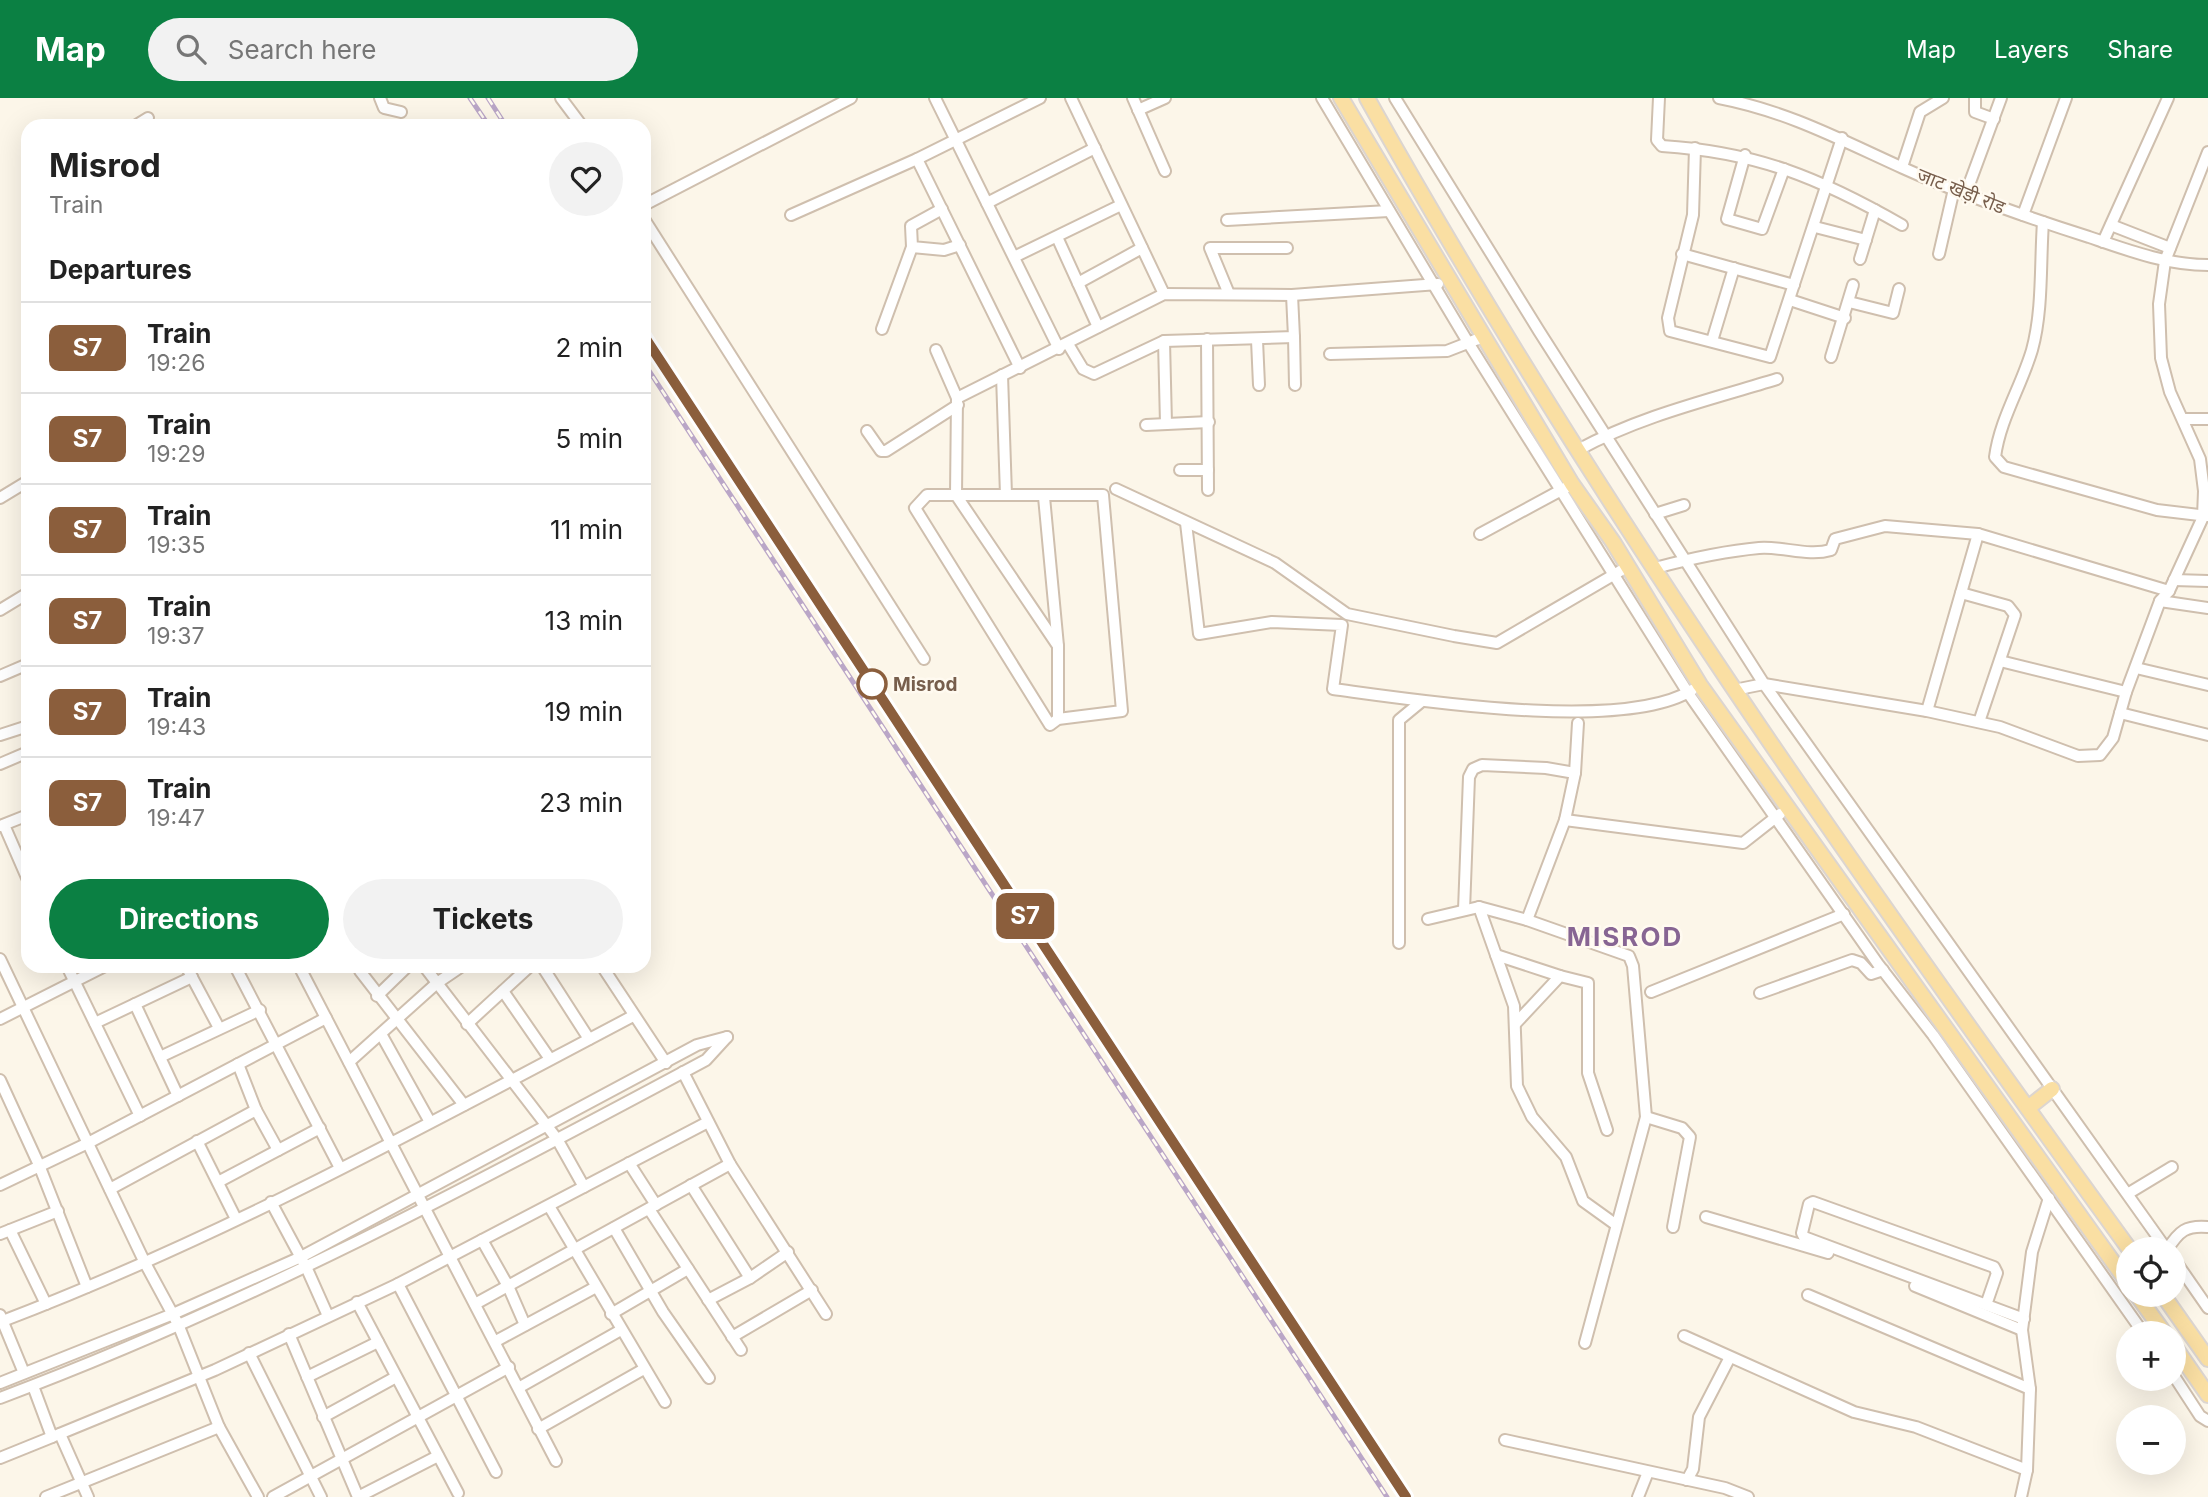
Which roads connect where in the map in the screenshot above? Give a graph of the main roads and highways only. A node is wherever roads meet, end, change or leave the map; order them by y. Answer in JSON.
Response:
{"nodes":[{"id":1,"x":1341,"y":98,"type":"edge"},
{"id":2,"x":1367,"y":98,"type":"edge"},
{"id":3,"x":1885,"y":945,"type":"junction"},
{"id":4,"x":1871,"y":954,"type":"road end"},
{"id":5,"x":2052,"y":1089,"type":"road end"},
{"id":6,"x":2028,"y":1108,"type":"junction"},
{"id":7,"x":2121,"y":1237,"type":"edge"},
{"id":8,"x":2116,"y":1266,"type":"edge"},
{"id":9,"x":2171,"y":1307,"type":"edge"},
{"id":10,"x":2208,"y":1359,"type":"edge"},
{"id":11,"x":2186,"y":1363,"type":"edge"},
{"id":12,"x":2208,"y":1395,"type":"edge"}],
"edges":[{"from":1,"to":3,"type":"main road"},
{"from":2,"to":6,"type":"main road"},
{"from":3,"to":4,"type":"main road"},
{"from":3,"to":8,"type":"main road"},
{"from":5,"to":6,"type":"main road"},
{"from":6,"to":7,"type":"main road"},
{"from":9,"to":10,"type":"main road"},
{"from":11,"to":12,"type":"main road"}]}
